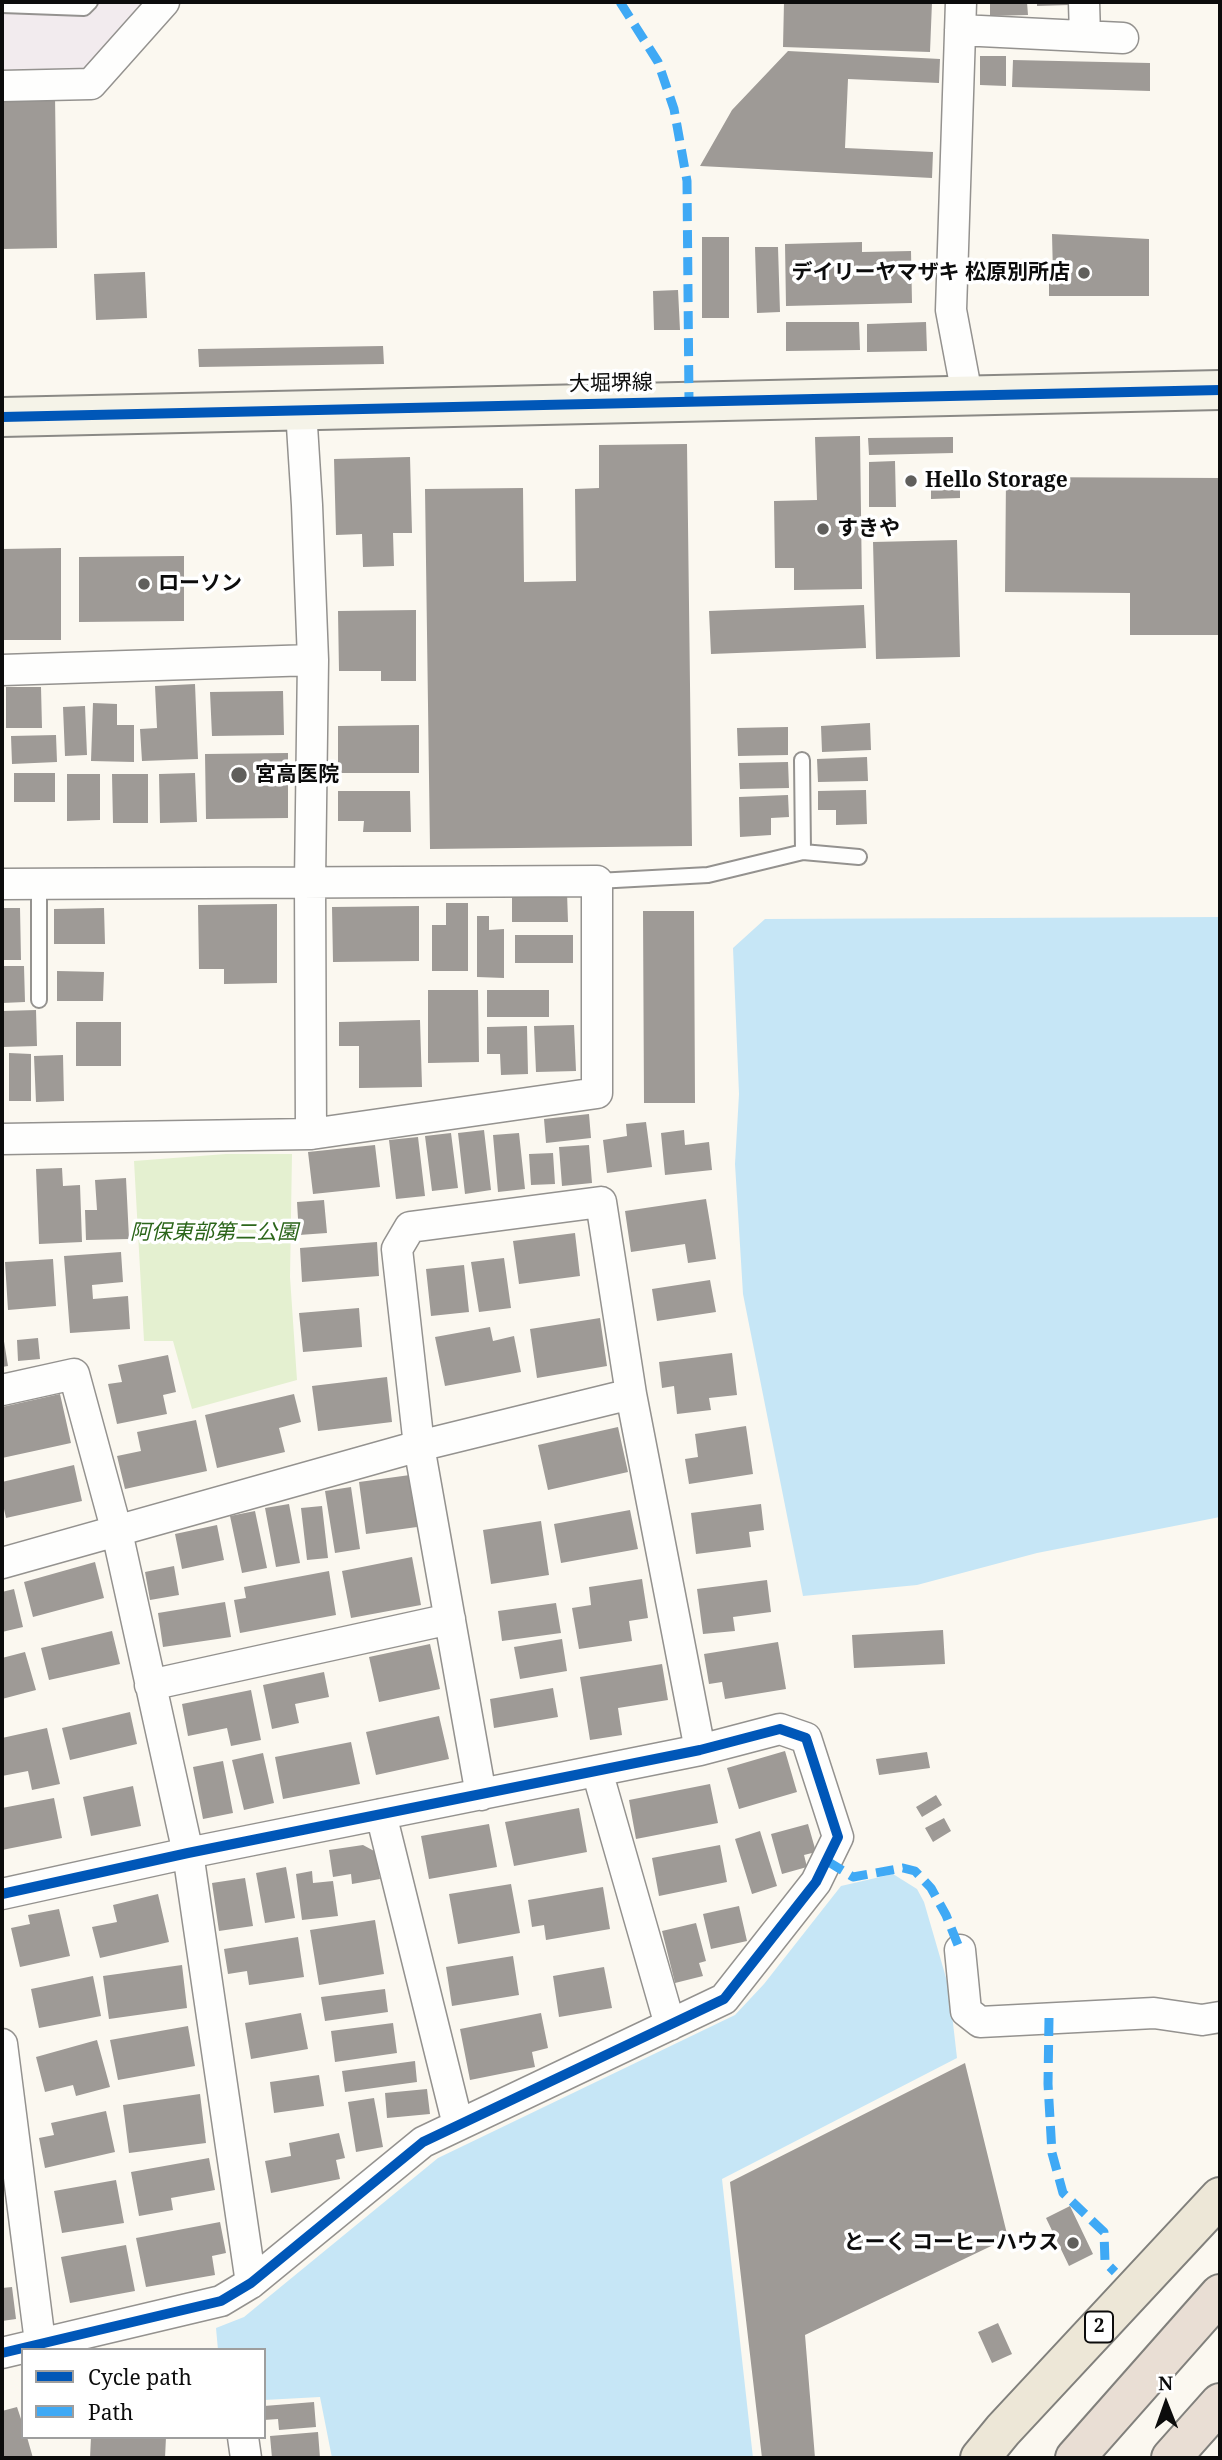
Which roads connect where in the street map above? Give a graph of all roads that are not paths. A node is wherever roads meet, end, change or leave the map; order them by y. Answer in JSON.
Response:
{"nodes":[{"id":1,"x":90,"y":2,"type":"edge"},
{"id":2,"x":164,"y":2,"type":"edge"},
{"id":3,"x":1084,"y":2,"type":"edge"},
{"id":4,"x":2,"y":5,"type":"edge"},
{"id":5,"x":960,"y":16,"type":"edge"},
{"id":6,"x":1085,"y":36,"type":"junction"},
{"id":7,"x":1123,"y":38,"type":"dead end"},
{"id":8,"x":2,"y":86,"type":"edge"},
{"id":9,"x":1220,"y":390,"type":"edge"},
{"id":10,"x":967,"y":395,"type":"junction"},
{"id":11,"x":301,"y":410,"type":"junction"},
{"id":12,"x":2,"y":417,"type":"edge"},
{"id":13,"x":313,"y":660,"type":"junction"},
{"id":14,"x":2,"y":670,"type":"edge"},
{"id":15,"x":802,"y":760,"type":"dead end"},
{"id":16,"x":803,"y":852,"type":"junction"},
{"id":17,"x":859,"y":857,"type":"dead end"},
{"id":18,"x":310,"y":881,"type":"junction"},
{"id":19,"x":597,"y":881,"type":"junction"},
{"id":20,"x":2,"y":884,"type":"edge"},
{"id":21,"x":39,"y":884,"type":"junction"},
{"id":22,"x":39,"y":1000,"type":"dead end"},
{"id":23,"x":311,"y":1133,"type":"junction"},
{"id":24,"x":2,"y":1139,"type":"edge"},
{"id":25,"x":2,"y":1390,"type":"edge"},
{"id":26,"x":631,"y":1394,"type":"junction"},
{"id":27,"x":419,"y":1446,"type":"junction"},
{"id":28,"x":117,"y":1532,"type":"junction"},
{"id":29,"x":2,"y":1563,"type":"edge"},
{"id":30,"x":450,"y":1619,"type":"junction"},
{"id":31,"x":150,"y":1685,"type":"junction"},
{"id":32,"x":700,"y":1750,"type":"junction"},
{"id":33,"x":597,"y":1771,"type":"junction"},
{"id":34,"x":481,"y":1795,"type":"junction"},
{"id":35,"x":382,"y":1814,"type":"junction"},
{"id":36,"x":188,"y":1853,"type":"junction"},
{"id":37,"x":2,"y":1894,"type":"edge"},
{"id":38,"x":960,"y":1950,"type":"dead end"},
{"id":39,"x":1220,"y":2017,"type":"edge"},
{"id":40,"x":670,"y":2025,"type":"junction"},
{"id":41,"x":2,"y":2044,"type":"edge"},
{"id":42,"x":458,"y":2125,"type":"junction"},
{"id":43,"x":1220,"y":2197,"type":"edge"},
{"id":44,"x":251,"y":2283,"type":"junction"},
{"id":45,"x":1220,"y":2294,"type":"edge"},
{"id":46,"x":40,"y":2343,"type":"junction"},
{"id":47,"x":2,"y":2353,"type":"edge"},
{"id":48,"x":1220,"y":2403,"type":"edge"},
{"id":49,"x":243,"y":2439,"type":"edge"},
{"id":50,"x":246,"y":2458,"type":"edge"},
{"id":51,"x":980,"y":2458,"type":"edge"},
{"id":52,"x":1075,"y":2458,"type":"edge"},
{"id":53,"x":1171,"y":2458,"type":"edge"}],
"edges":[{"from":1,"to":4,"type":"lane"},
{"from":2,"to":8,"type":"street"},
{"from":3,"to":6,"type":"street"},
{"from":5,"to":6,"type":"street"},
{"from":5,"to":10,"type":"street"},
{"from":6,"to":7,"type":"street"},
{"from":9,"to":10,"type":"main road","name":"大堀堺線"},
{"from":10,"to":11,"type":"main road","name":"大堀堺線"},
{"from":11,"to":12,"type":"main road","name":"大堀堺線"},
{"from":11,"to":13,"type":"street"},
{"from":13,"to":14,"type":"street"},
{"from":13,"to":18,"type":"street"},
{"from":15,"to":16,"type":"lane"},
{"from":16,"to":17,"type":"lane"},
{"from":16,"to":19,"type":"lane"},
{"from":18,"to":19,"type":"street"},
{"from":18,"to":21,"type":"street"},
{"from":18,"to":23,"type":"street"},
{"from":19,"to":23,"type":"street"},
{"from":20,"to":21,"type":"street"},
{"from":21,"to":22,"type":"lane"},
{"from":23,"to":24,"type":"street"},
{"from":25,"to":28,"type":"street"},
{"from":26,"to":27,"type":"street"},
{"from":26,"to":27,"type":"street"},
{"from":26,"to":32,"type":"street"},
{"from":27,"to":28,"type":"street"},
{"from":27,"to":30,"type":"street"},
{"from":28,"to":29,"type":"street"},
{"from":28,"to":31,"type":"street"},
{"from":30,"to":31,"type":"street"},
{"from":30,"to":34,"type":"street"},
{"from":31,"to":36,"type":"street"},
{"from":32,"to":33,"type":"street"},
{"from":32,"to":40,"type":"street"},
{"from":33,"to":34,"type":"street"},
{"from":33,"to":40,"type":"street"},
{"from":34,"to":35,"type":"street"},
{"from":35,"to":36,"type":"street"},
{"from":35,"to":42,"type":"street"},
{"from":36,"to":37,"type":"street"},
{"from":36,"to":44,"type":"street"},
{"from":38,"to":39,"type":"street"},
{"from":40,"to":42,"type":"street"},
{"from":41,"to":46,"type":"street"},
{"from":42,"to":44,"type":"street"},
{"from":43,"to":51,"type":"main road","number":"2"},
{"from":44,"to":46,"type":"street"},
{"from":45,"to":52,"type":"highway"},
{"from":46,"to":47,"type":"street"},
{"from":48,"to":53,"type":"highway"},
{"from":49,"to":50,"type":"street"}]}
